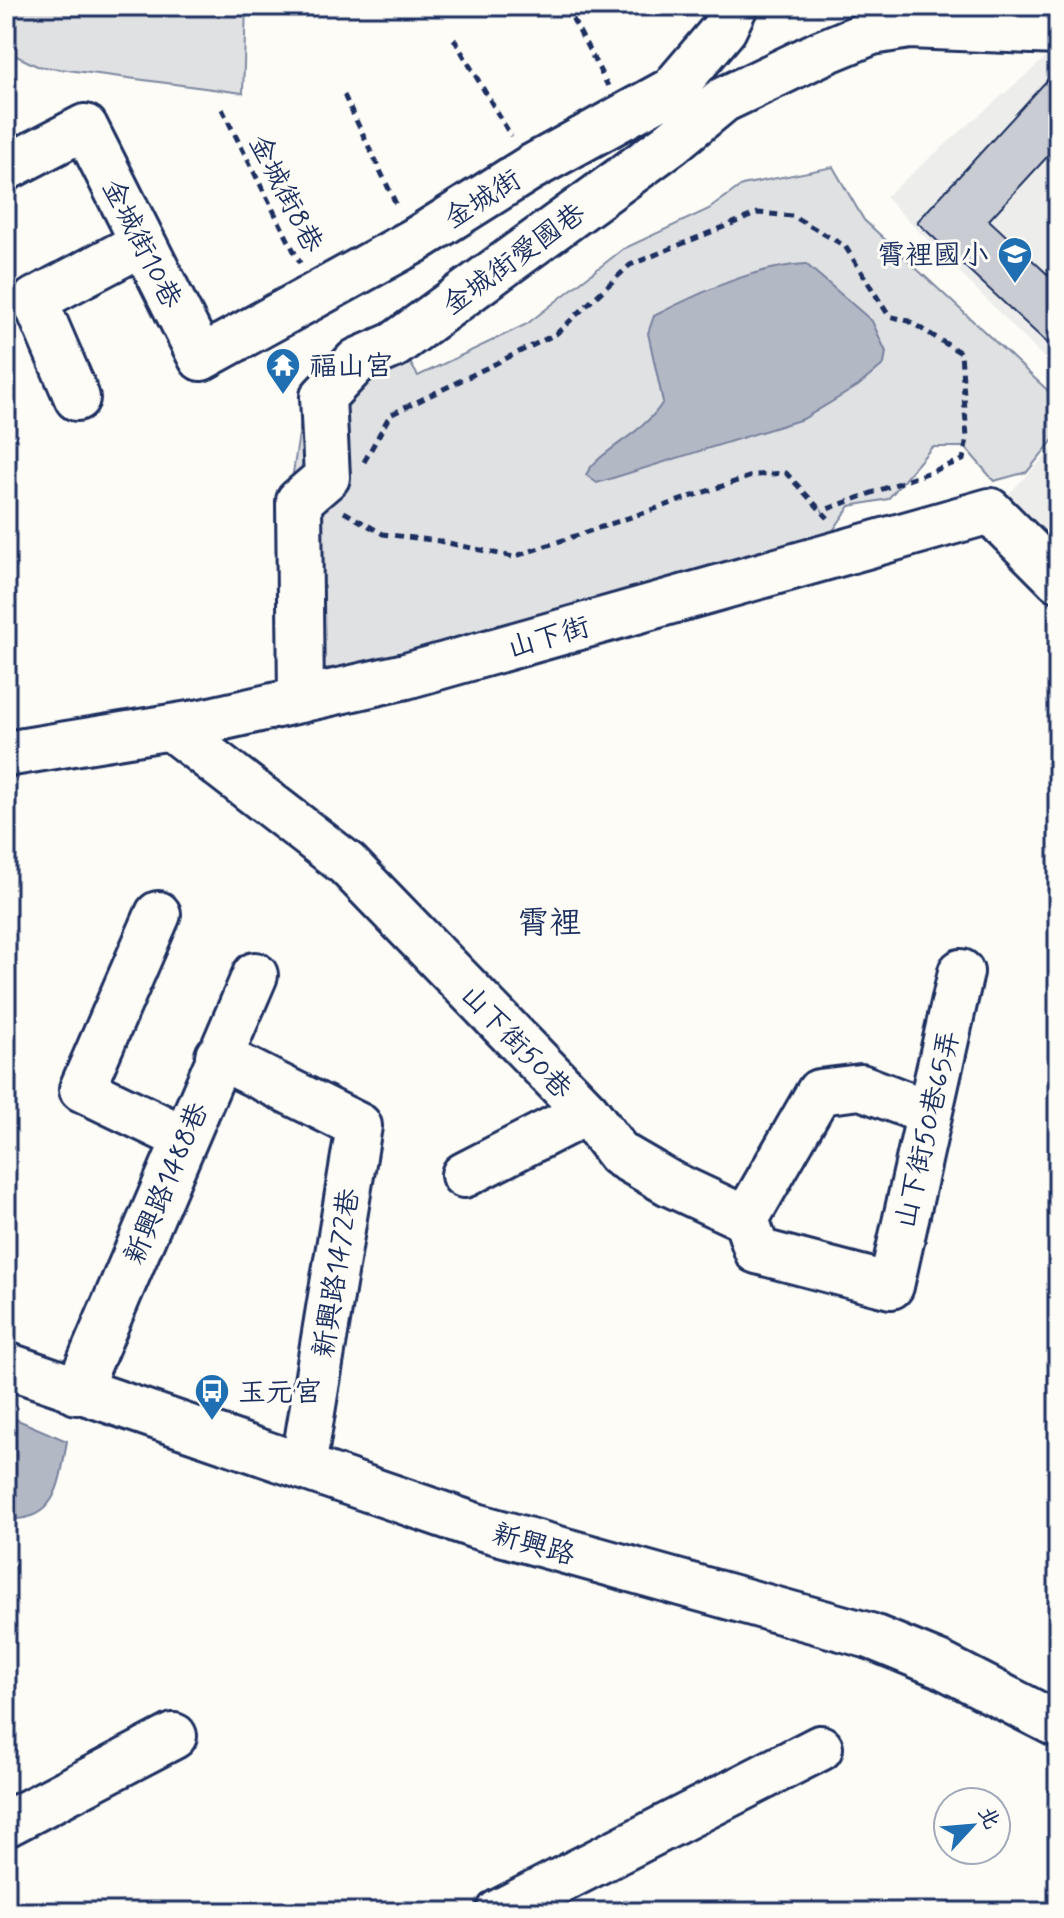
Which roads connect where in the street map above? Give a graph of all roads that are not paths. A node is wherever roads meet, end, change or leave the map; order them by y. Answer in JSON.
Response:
{"nodes":[{"id":1,"x":735,"y":6,"type":"edge"},
{"id":2,"x":988,"y":17,"type":"edge"},
{"id":3,"x":1058,"y":32,"type":"edge"},
{"id":4,"x":672,"y":90,"type":"junction"},
{"id":5,"x":671,"y":143,"type":"junction"},
{"id":6,"x":6,"y":168,"type":"edge"},
{"id":7,"x":143,"y":243,"type":"junction"},
{"id":8,"x":201,"y":358,"type":"joint"},
{"id":9,"x":77,"y":398,"type":"dead end"},
{"id":10,"x":1058,"y":579,"type":"edge"},
{"id":11,"x":301,"y":700,"type":"junction"},
{"id":12,"x":171,"y":728,"type":"junction"},
{"id":13,"x":6,"y":754,"type":"edge"},
{"id":14,"x":158,"y":914,"type":"dead end"},
{"id":15,"x":961,"y":972,"type":"dead end"},
{"id":16,"x":255,"y":975,"type":"dead end"},
{"id":17,"x":218,"y":1056,"type":"junction"},
{"id":18,"x":587,"y":1112,"type":"junction"},
{"id":19,"x":929,"y":1113,"type":"junction"},
{"id":20,"x":184,"y":1138,"type":"junction"},
{"id":21,"x":464,"y":1175,"type":"dead end"},
{"id":22,"x":746,"y":1219,"type":"junction"},
{"id":23,"x":6,"y":1365,"type":"edge"},
{"id":24,"x":77,"y":1392,"type":"junction"},
{"id":25,"x":303,"y":1467,"type":"junction"},
{"id":26,"x":1058,"y":1725,"type":"edge"},
{"id":27,"x":174,"y":1736,"type":"dead end"},
{"id":28,"x":820,"y":1748,"type":"dead end"},
{"id":29,"x":6,"y":1824,"type":"edge"},
{"id":30,"x":499,"y":1912,"type":"edge"}],
"edges":[{"from":1,"to":4,"type":"street","name":"金城街"},
{"from":2,"to":3,"type":"street","name":"金城街愛國巷"},
{"from":2,"to":5,"type":"street","name":"金城街愛國巷"},
{"from":4,"to":5,"type":"street"},
{"from":4,"to":8,"type":"street","name":"金城街"},
{"from":5,"to":11,"type":"street","name":"金城街愛國巷"},
{"from":6,"to":7,"type":"street","name":"金城街10巷"},
{"from":7,"to":8,"type":"street","name":"金城街10巷"},
{"from":7,"to":9,"type":"street"},
{"from":10,"to":11,"type":"street","name":"山下街"},
{"from":11,"to":12,"type":"street","name":"山下街"},
{"from":12,"to":13,"type":"street","name":"山下街"},
{"from":12,"to":18,"type":"street","name":"山下街50巷"},
{"from":14,"to":20,"type":"street"},
{"from":15,"to":19,"type":"street","name":"山下街50巷65弄"},
{"from":16,"to":17,"type":"street","name":"新興路1488巷"},
{"from":17,"to":20,"type":"street","name":"新興路1488巷"},
{"from":17,"to":25,"type":"street","name":"新興路1472巷"},
{"from":18,"to":21,"type":"street"},
{"from":18,"to":22,"type":"street","name":"山下街50巷"},
{"from":19,"to":22,"type":"street"},
{"from":19,"to":22,"type":"street","name":"山下街50巷65弄"},
{"from":20,"to":24,"type":"street","name":"新興路1488巷"},
{"from":23,"to":24,"type":"street","name":"新興路"},
{"from":24,"to":25,"type":"street","name":"新興路"},
{"from":25,"to":26,"type":"street","name":"新興路"},
{"from":27,"to":29,"type":"street"},
{"from":28,"to":30,"type":"street"}]}
